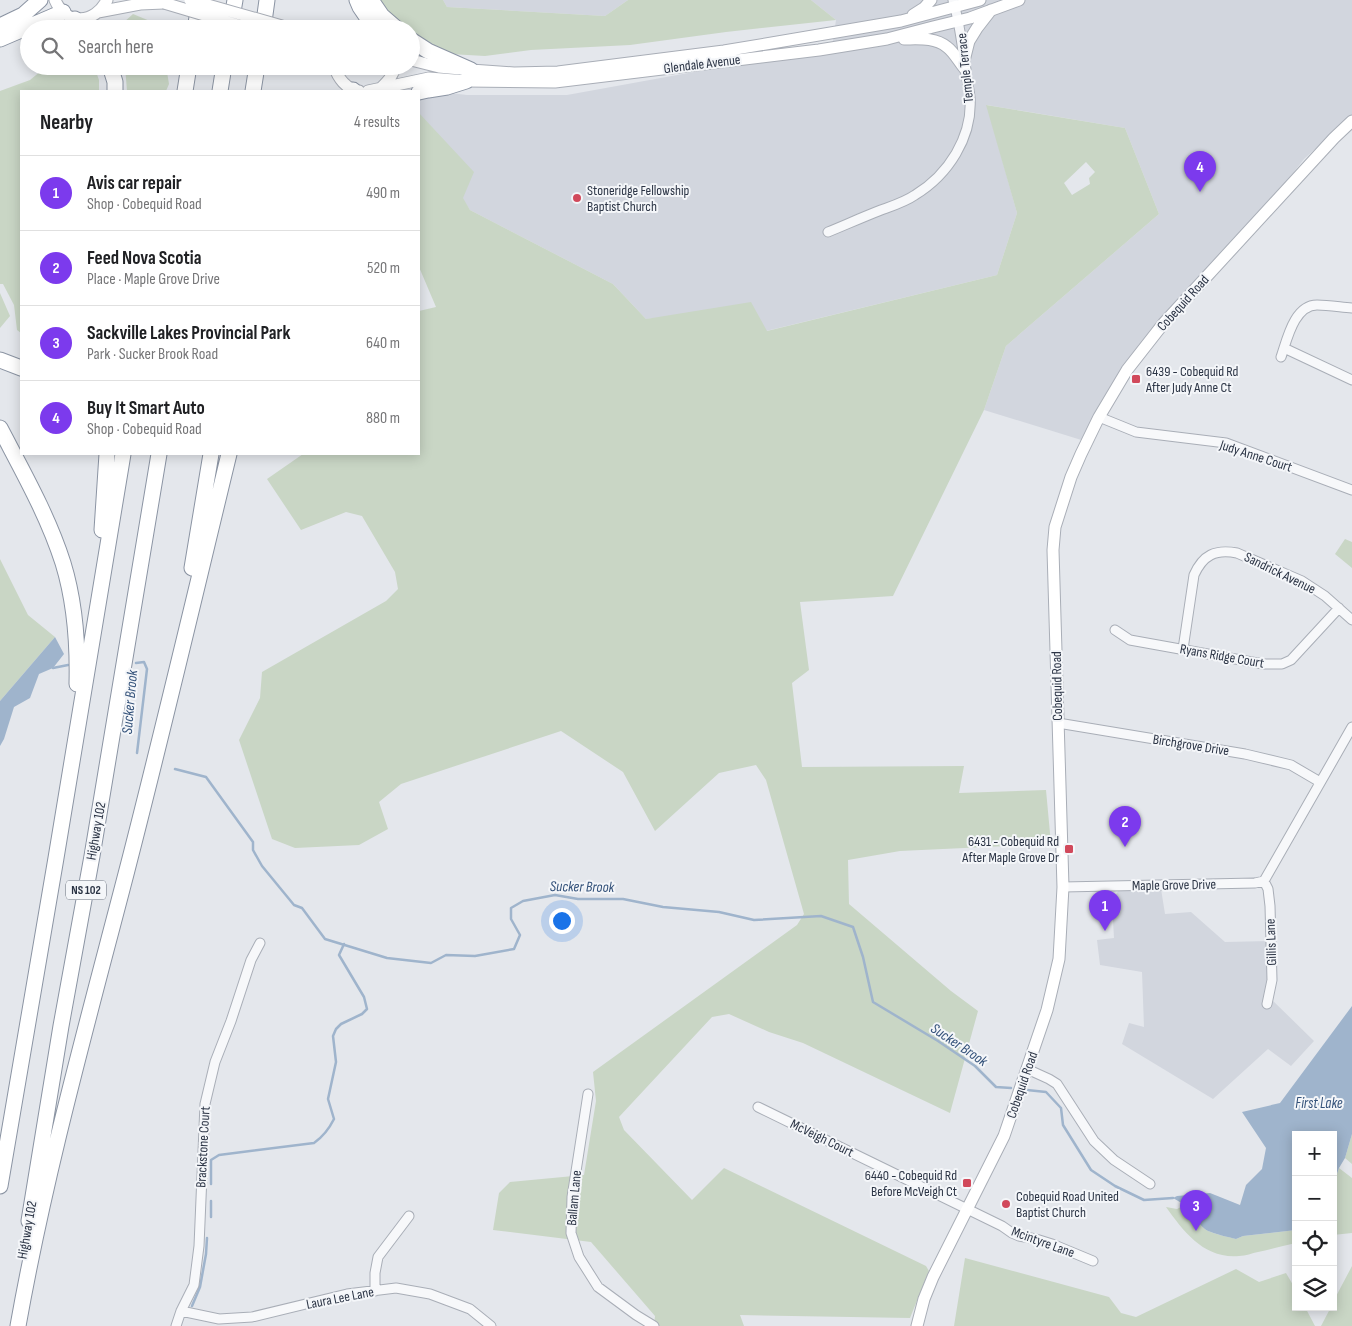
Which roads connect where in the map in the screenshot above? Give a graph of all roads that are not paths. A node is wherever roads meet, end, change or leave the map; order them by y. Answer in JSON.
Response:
{"nodes":[{"id":1,"x":26,"y":0,"type":"edge"},
{"id":2,"x":40,"y":0,"type":"edge"},
{"id":3,"x":107,"y":0,"type":"edge"},
{"id":4,"x":190,"y":0,"type":"edge"},
{"id":5,"x":200,"y":0,"type":"edge"},
{"id":6,"x":235,"y":0,"type":"edge"},
{"id":7,"x":267,"y":0,"type":"edge"},
{"id":8,"x":357,"y":0,"type":"edge"},
{"id":9,"x":371,"y":0,"type":"edge"},
{"id":10,"x":931,"y":0,"type":"edge"},
{"id":11,"x":980,"y":0,"type":"edge"},
{"id":12,"x":1019,"y":0,"type":"edge"},
{"id":13,"x":954,"y":4,"type":"edge"},
{"id":14,"x":992,"y":10,"type":"junction"},
{"id":15,"x":98,"y":12,"type":"junction"},
{"id":16,"x":68,"y":15,"type":"edge"},
{"id":17,"x":54,"y":20,"type":"edge"},
{"id":18,"x":197,"y":20,"type":"edge"},
{"id":19,"x":221,"y":20,"type":"edge"},
{"id":20,"x":232,"y":20,"type":"edge"},
{"id":21,"x":261,"y":20,"type":"edge"},
{"id":22,"x":264,"y":20,"type":"edge"},
{"id":23,"x":369,"y":20,"type":"edge"},
{"id":24,"x":387,"y":20,"type":"edge"},
{"id":25,"x":959,"y":20,"type":"junction"},
{"id":26,"x":901,"y":21,"type":"junction"},
{"id":27,"x":7,"y":23,"type":"edge"},
{"id":28,"x":20,"y":32,"type":"edge"},
{"id":29,"x":0,"y":39,"type":"edge"},
{"id":30,"x":887,"y":39,"type":"junction"},
{"id":31,"x":420,"y":46,"type":"edge"},
{"id":32,"x":420,"y":62,"type":"edge"},
{"id":33,"x":965,"y":65,"type":"junction"},
{"id":34,"x":113,"y":75,"type":"edge"},
{"id":35,"x":188,"y":75,"type":"edge"},
{"id":36,"x":223,"y":75,"type":"edge"},
{"id":37,"x":256,"y":75,"type":"edge"},
{"id":38,"x":338,"y":75,"type":"edge"},
{"id":39,"x":392,"y":75,"type":"edge"},
{"id":40,"x":468,"y":76,"type":"junction"},
{"id":41,"x":381,"y":88,"type":"junction"},
{"id":42,"x":116,"y":90,"type":"edge"},
{"id":43,"x":185,"y":90,"type":"edge"},
{"id":44,"x":220,"y":90,"type":"edge"},
{"id":45,"x":253,"y":90,"type":"edge"},
{"id":46,"x":356,"y":90,"type":"edge"},
{"id":47,"x":366,"y":90,"type":"edge"},
{"id":48,"x":420,"y":92,"type":"edge"},
{"id":49,"x":1352,"y":121,"type":"edge"},
{"id":50,"x":828,"y":232,"type":"dead end"},
{"id":51,"x":1352,"y":308,"type":"edge"},
{"id":52,"x":0,"y":360,"type":"edge"},
{"id":53,"x":20,"y":368,"type":"edge"},
{"id":54,"x":1352,"y":380,"type":"edge"},
{"id":55,"x":1100,"y":417,"type":"junction"},
{"id":56,"x":0,"y":428,"type":"edge"},
{"id":57,"x":107,"y":455,"type":"edge"},
{"id":58,"x":123,"y":455,"type":"edge"},
{"id":59,"x":159,"y":455,"type":"edge"},
{"id":60,"x":211,"y":455,"type":"edge"},
{"id":61,"x":230,"y":455,"type":"edge"},
{"id":62,"x":1352,"y":490,"type":"edge"},
{"id":63,"x":1339,"y":608,"type":"junction"},
{"id":64,"x":1352,"y":620,"type":"edge"},
{"id":65,"x":94,"y":627,"type":"junction"},
{"id":66,"x":1114,"y":630,"type":"dead end"},
{"id":67,"x":1183,"y":649,"type":"junction"},
{"id":68,"x":175,"y":681,"type":"junction"},
{"id":69,"x":1058,"y":723,"type":"junction"},
{"id":70,"x":1352,"y":727,"type":"edge"},
{"id":71,"x":77,"y":728,"type":"junction"},
{"id":72,"x":1320,"y":782,"type":"junction"},
{"id":73,"x":1260,"y":882,"type":"junction"},
{"id":74,"x":1063,"y":887,"type":"junction"},
{"id":75,"x":260,"y":943,"type":"dead end"},
{"id":76,"x":1267,"y":1004,"type":"dead end"},
{"id":77,"x":1027,"y":1069,"type":"junction"},
{"id":78,"x":588,"y":1094,"type":"dead end"},
{"id":79,"x":758,"y":1107,"type":"dead end"},
{"id":80,"x":1150,"y":1184,"type":"dead end"},
{"id":81,"x":0,"y":1186,"type":"edge"},
{"id":82,"x":967,"y":1209,"type":"junction"},
{"id":83,"x":409,"y":1216,"type":"dead end"},
{"id":84,"x":1093,"y":1261,"type":"dead end"},
{"id":85,"x":374,"y":1291,"type":"junction"},
{"id":86,"x":181,"y":1311,"type":"junction"},
{"id":87,"x":11,"y":1326,"type":"edge"},
{"id":88,"x":18,"y":1326,"type":"edge"},
{"id":89,"x":176,"y":1326,"type":"edge"},
{"id":90,"x":491,"y":1326,"type":"edge"},
{"id":91,"x":654,"y":1326,"type":"edge"},
{"id":92,"x":917,"y":1326,"type":"edge"}],
"edges":[{"from":1,"to":27,"type":"highway"},
{"from":2,"to":27,"type":"highway"},
{"from":3,"to":15,"type":"main road"},
{"from":4,"to":21,"type":"main road","bridge":true},
{"from":5,"to":18,"type":"highway"},
{"from":6,"to":20,"type":"highway"},
{"from":7,"to":22,"type":"highway"},
{"from":8,"to":23,"type":"highway"},
{"from":9,"to":24,"type":"highway"},
{"from":10,"to":26,"type":"main road"},
{"from":11,"to":13,"type":"main road","name":"Glendale Avenue"},
{"from":12,"to":14,"type":"main road","name":"Glendale Avenue"},
{"from":13,"to":25,"type":"street","name":"Temple Terrace"},
{"from":13,"to":26,"type":"main road","name":"Glendale Avenue"},
{"from":14,"to":25,"type":"main road","name":"Glendale Avenue"},
{"from":14,"to":33,"type":"main road"},
{"from":15,"to":16,"type":"main road"},
{"from":15,"to":19,"type":"main road","bridge":true},
{"from":16,"to":17,"type":"highway"},
{"from":25,"to":30,"type":"main road","name":"Glendale Avenue"},
{"from":25,"to":33,"type":"street","name":"Temple Terrace"},
{"from":26,"to":40,"type":"main road","name":"Glendale Avenue"},
{"from":28,"to":29,"type":"highway"},
{"from":30,"to":33,"type":"main road"},
{"from":30,"to":40,"type":"main road","name":"Glendale Avenue"},
{"from":31,"to":40,"type":"highway"},
{"from":32,"to":40,"type":"main road","name":"Glendale Avenue"},
{"from":33,"to":50,"type":"street","name":"Temple Terrace"},
{"from":34,"to":42,"type":"highway"},
{"from":35,"to":43,"type":"highway"},
{"from":36,"to":44,"type":"highway"},
{"from":37,"to":45,"type":"highway"},
{"from":38,"to":46,"type":"main road","name":"Glendale Avenue"},
{"from":39,"to":41,"type":"main road"},
{"from":40,"to":41,"type":"main road","name":"Glendale Avenue"},
{"from":40,"to":48,"type":"highway"},
{"from":41,"to":47,"type":"main road","name":"Glendale Avenue"},
{"from":49,"to":55,"type":"main road","name":"Cobequid Road"},
{"from":51,"to":54,"type":"street"},
{"from":52,"to":53,"type":"highway"},
{"from":55,"to":62,"type":"street","name":"Judy Anne Court"},
{"from":55,"to":69,"type":"main road","name":"Cobequid Road"},
{"from":56,"to":71,"type":"highway"},
{"from":57,"to":65,"type":"highway"},
{"from":58,"to":65,"type":"highway","number":"NS 102"},
{"from":59,"to":87,"type":"highway","name":"Highway 102","number":"NS 102"},
{"from":60,"to":68,"type":"highway"},
{"from":61,"to":68,"type":"highway"},
{"from":63,"to":64,"type":"street","name":"Sandrick Avenue"},
{"from":63,"to":67,"type":"street","name":"Ryans Ridge Court"},
{"from":63,"to":67,"type":"street","name":"Sandrick Avenue"},
{"from":65,"to":71,"type":"highway","number":"NS 102"},
{"from":66,"to":67,"type":"street","name":"Ryans Ridge Court"},
{"from":68,"to":88,"type":"highway"},
{"from":69,"to":72,"type":"street","name":"Birchgrove Drive"},
{"from":69,"to":74,"type":"main road","name":"Cobequid Road"},
{"from":70,"to":72,"type":"street"},
{"from":71,"to":81,"type":"highway","number":"NS 102"},
{"from":72,"to":73,"type":"street"},
{"from":73,"to":74,"type":"street","name":"Maple Grove Drive"},
{"from":73,"to":76,"type":"street","name":"Gillis Lane"},
{"from":74,"to":77,"type":"main road","name":"Cobequid Road"},
{"from":75,"to":86,"type":"street","name":"Brackstone Court"},
{"from":77,"to":80,"type":"street"},
{"from":77,"to":82,"type":"main road","name":"Cobequid Road"},
{"from":78,"to":91,"type":"street","name":"Ballam Lane"},
{"from":79,"to":82,"type":"street","name":"McVeigh Court"},
{"from":82,"to":84,"type":"street","name":"Mcintyre Lane"},
{"from":82,"to":92,"type":"main road","name":"Cobequid Road"},
{"from":83,"to":85,"type":"street"},
{"from":85,"to":86,"type":"street","name":"Laura Lee Lane"},
{"from":85,"to":90,"type":"street","name":"Laura Lee Lane"},
{"from":86,"to":89,"type":"street","name":"Brackstone Court"}]}
